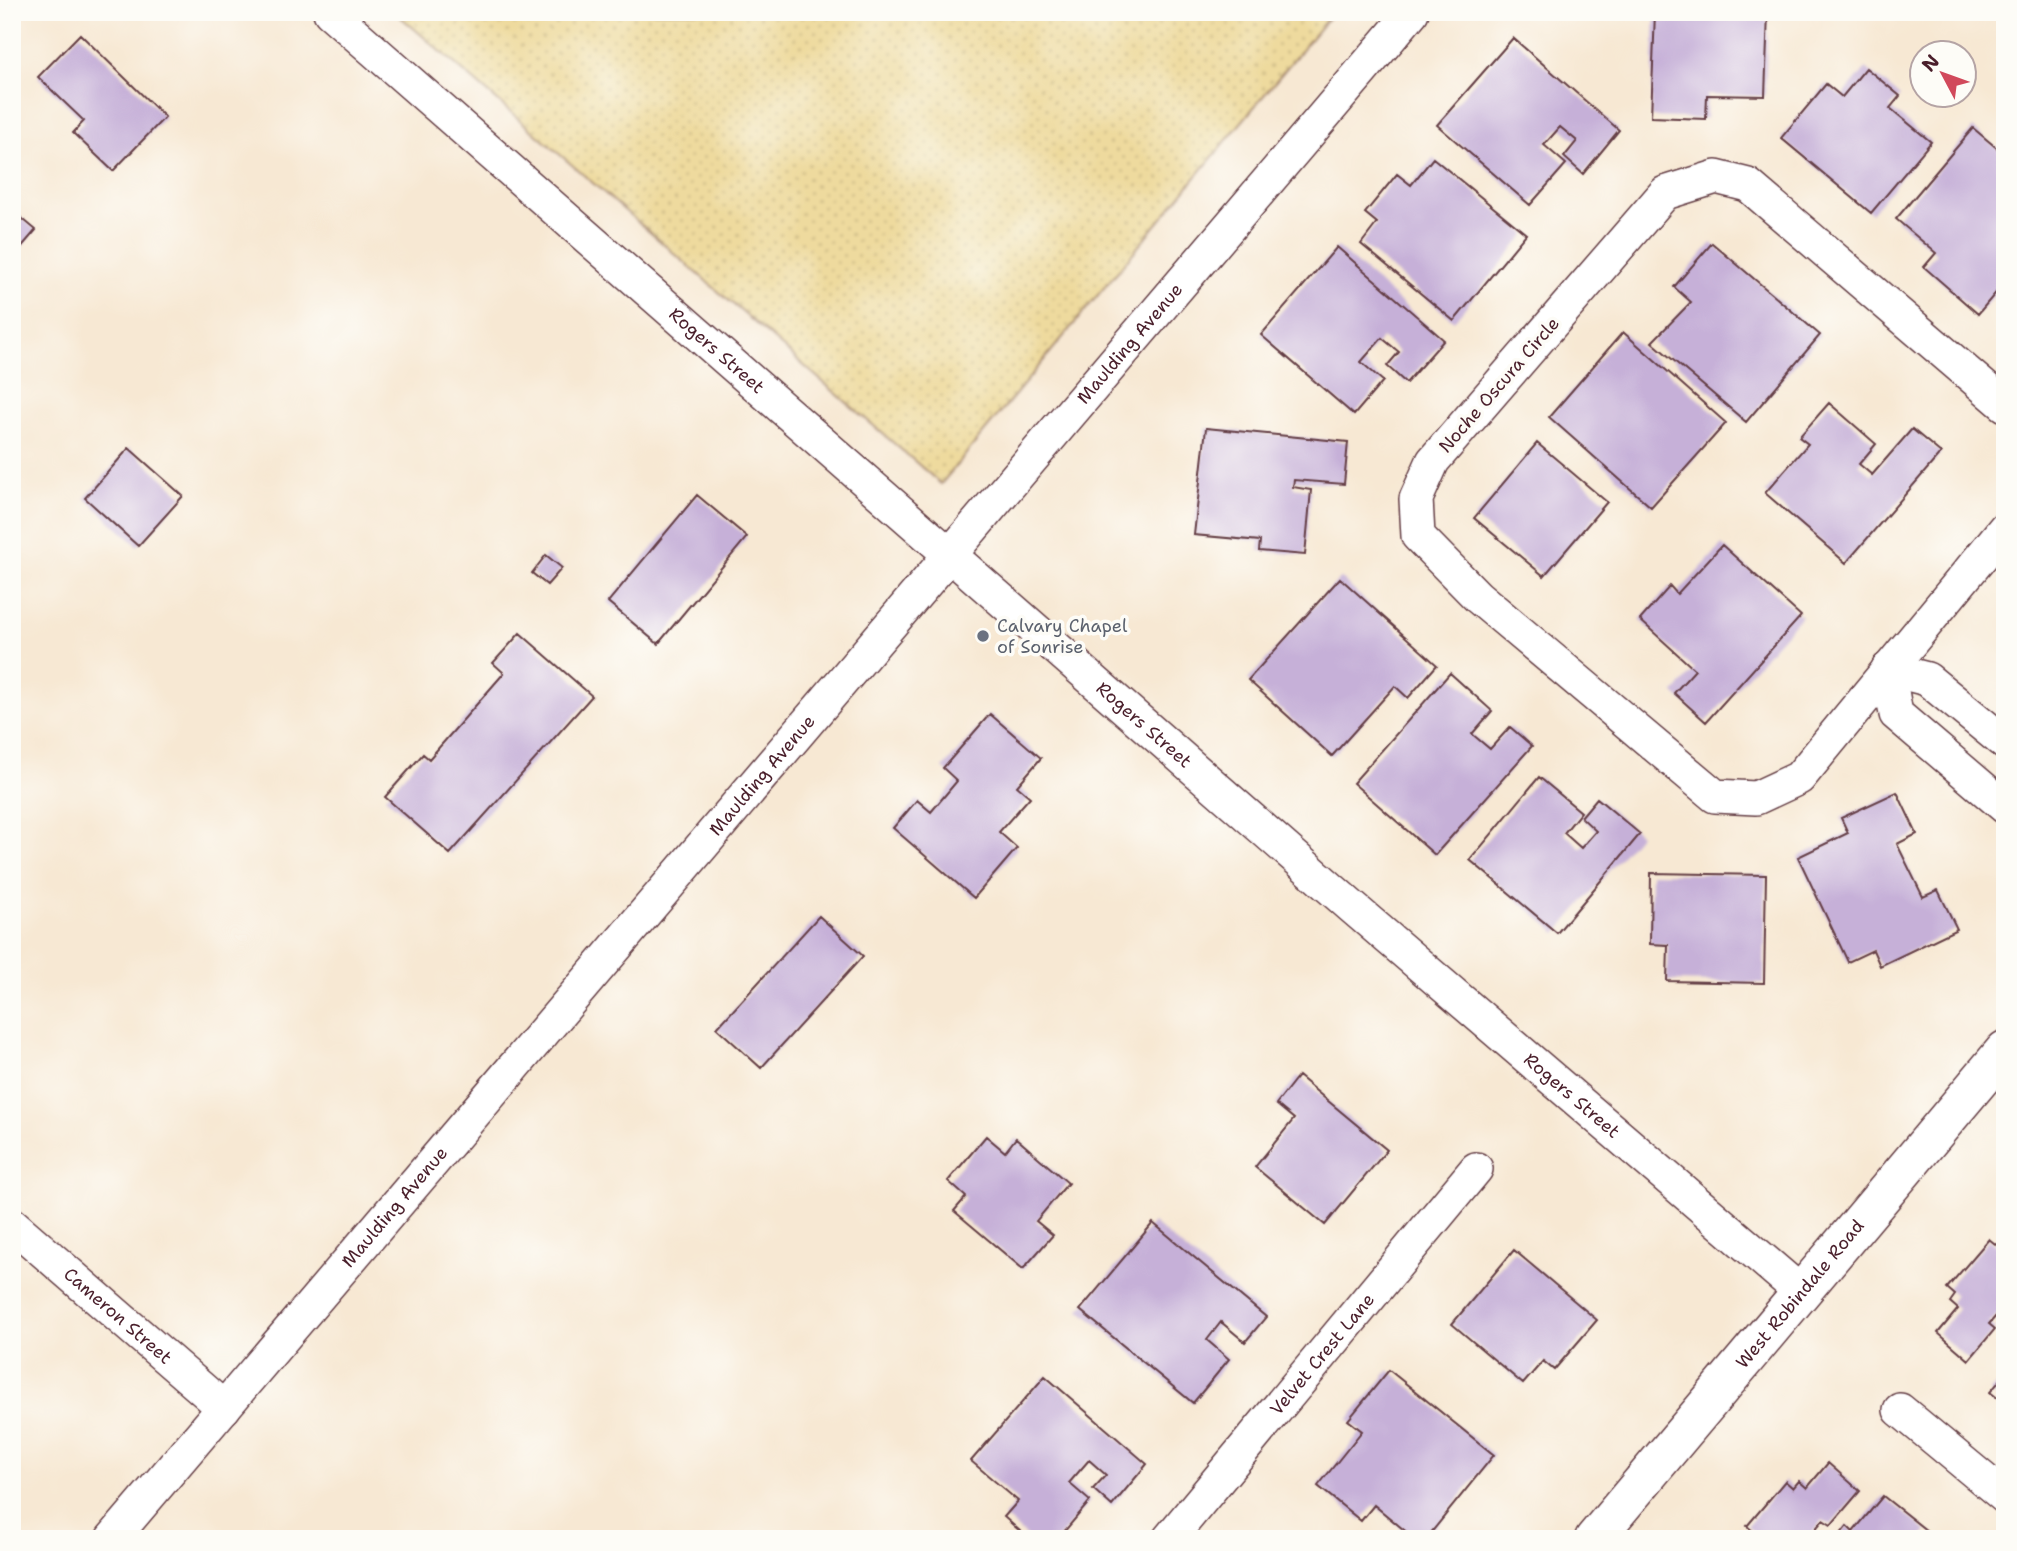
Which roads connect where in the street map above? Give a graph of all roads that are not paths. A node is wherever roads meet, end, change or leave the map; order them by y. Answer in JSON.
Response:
{"nodes":[{"id":1,"x":330,"y":12,"type":"edge"},
{"id":2,"x":1412,"y":12,"type":"edge"},
{"id":3,"x":2005,"y":405,"type":"edge"},
{"id":4,"x":2005,"y":528,"type":"edge"},
{"id":5,"x":951,"y":556,"type":"junction"},
{"id":6,"x":1888,"y":669,"type":"junction"},
{"id":7,"x":2005,"y":743,"type":"edge"},
{"id":8,"x":2005,"y":807,"type":"edge"},
{"id":9,"x":2005,"y":1050,"type":"edge"},
{"id":10,"x":1476,"y":1168,"type":"dead end"},
{"id":11,"x":12,"y":1224,"type":"edge"},
{"id":12,"x":1802,"y":1293,"type":"junction"},
{"id":13,"x":224,"y":1408,"type":"junction"},
{"id":14,"x":1900,"y":1410,"type":"dead end"},
{"id":15,"x":2005,"y":1497,"type":"edge"},
{"id":16,"x":112,"y":1539,"type":"edge"},
{"id":17,"x":1169,"y":1539,"type":"edge"},
{"id":18,"x":1594,"y":1539,"type":"edge"}],
"edges":[{"from":1,"to":5,"type":"street","name":"Rogers Street"},
{"from":2,"to":5,"type":"street","name":"Maulding Avenue"},
{"from":3,"to":6,"type":"street","name":"Noche Oscura Circle"},
{"from":4,"to":6,"type":"street","name":"Noche Oscura Circle"},
{"from":5,"to":12,"type":"street","name":"Rogers Street"},
{"from":5,"to":13,"type":"street","name":"Maulding Avenue"},
{"from":6,"to":7,"type":"street"},
{"from":6,"to":8,"type":"street"},
{"from":9,"to":12,"type":"street","name":"West Robindale Road"},
{"from":10,"to":17,"type":"street","name":"Velvet Crest Lane"},
{"from":11,"to":13,"type":"street","name":"Cameron Street"},
{"from":12,"to":18,"type":"street","name":"West Robindale Road"},
{"from":13,"to":16,"type":"street","name":"Maulding Avenue"},
{"from":14,"to":15,"type":"street"}]}
